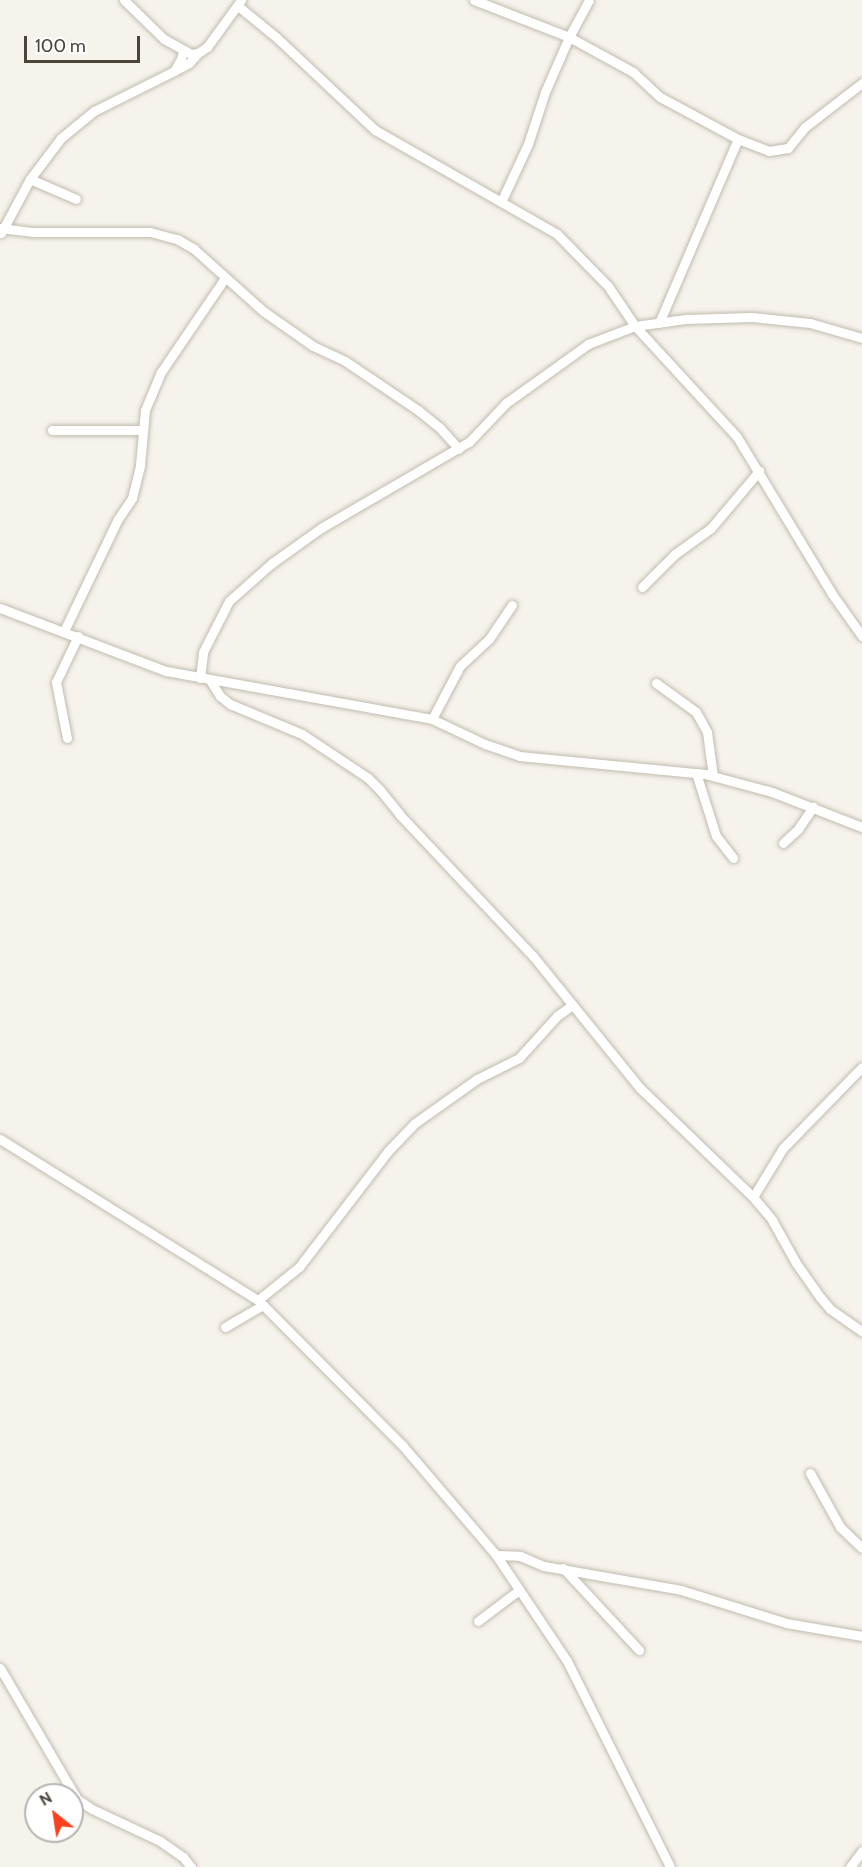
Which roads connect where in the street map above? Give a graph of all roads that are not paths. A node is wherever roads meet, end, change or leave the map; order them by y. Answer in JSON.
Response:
{"nodes":[{"id":1,"x":124,"y":0,"type":"edge"},
{"id":2,"x":474,"y":0,"type":"edge"},
{"id":3,"x":589,"y":0,"type":"edge"},
{"id":4,"x":239,"y":3,"type":"edge"},
{"id":5,"x":569,"y":36,"type":"junction"},
{"id":6,"x":183,"y":51,"type":"junction"},
{"id":7,"x":198,"y":53,"type":"junction"},
{"id":8,"x":174,"y":71,"type":"junction"},
{"id":9,"x":862,"y":83,"type":"edge"},
{"id":10,"x":738,"y":140,"type":"junction"},
{"id":11,"x":30,"y":179,"type":"junction"},
{"id":12,"x":76,"y":199,"type":"dead end"},
{"id":13,"x":501,"y":202,"type":"junction"},
{"id":14,"x":1,"y":231,"type":"edge"},
{"id":15,"x":225,"y":278,"type":"junction"},
{"id":16,"x":659,"y":323,"type":"junction"},
{"id":17,"x":635,"y":326,"type":"junction"},
{"id":18,"x":862,"y":338,"type":"edge"},
{"id":19,"x":52,"y":430,"type":"dead end"},
{"id":20,"x":143,"y":430,"type":"junction"},
{"id":21,"x":459,"y":449,"type":"junction"},
{"id":22,"x":759,"y":471,"type":"junction"},
{"id":23,"x":642,"y":587,"type":"dead end"},
{"id":24,"x":513,"y":605,"type":"dead end"},
{"id":25,"x":0,"y":608,"type":"edge"},
{"id":26,"x":64,"y":631,"type":"junction"},
{"id":27,"x":78,"y":636,"type":"junction"},
{"id":28,"x":862,"y":636,"type":"edge"},
{"id":29,"x":200,"y":678,"type":"junction"},
{"id":30,"x":210,"y":680,"type":"junction"},
{"id":31,"x":656,"y":683,"type":"dead end"},
{"id":32,"x":432,"y":719,"type":"junction"},
{"id":33,"x":67,"y":738,"type":"dead end"},
{"id":34,"x":696,"y":773,"type":"junction"},
{"id":35,"x":712,"y":776,"type":"junction"},
{"id":36,"x":813,"y":807,"type":"junction"},
{"id":37,"x":862,"y":827,"type":"edge"},
{"id":38,"x":783,"y":843,"type":"dead end"},
{"id":39,"x":733,"y":858,"type":"dead end"},
{"id":40,"x":572,"y":1005,"type":"junction"},
{"id":41,"x":862,"y":1067,"type":"edge"},
{"id":42,"x":0,"y":1139,"type":"edge"},
{"id":43,"x":753,"y":1197,"type":"junction"},
{"id":44,"x":260,"y":1303,"type":"junction"},
{"id":45,"x":225,"y":1327,"type":"dead end"},
{"id":46,"x":862,"y":1331,"type":"edge"},
{"id":47,"x":810,"y":1473,"type":"dead end"},
{"id":48,"x":862,"y":1548,"type":"edge"},
{"id":49,"x":496,"y":1555,"type":"junction"},
{"id":50,"x":563,"y":1569,"type":"junction"},
{"id":51,"x":519,"y":1590,"type":"junction"},
{"id":52,"x":478,"y":1621,"type":"dead end"},
{"id":53,"x":862,"y":1636,"type":"edge"},
{"id":54,"x":639,"y":1650,"type":"dead end"},
{"id":55,"x":0,"y":1668,"type":"edge"},
{"id":56,"x":862,"y":1851,"type":"edge"},
{"id":57,"x":191,"y":1867,"type":"edge"},
{"id":58,"x":670,"y":1867,"type":"edge"},
{"id":59,"x":849,"y":1867,"type":"edge"}],
"edges":[{"from":1,"to":6,"type":"street"},
{"from":2,"to":5,"type":"street"},
{"from":3,"to":5,"type":"street"},
{"from":4,"to":7,"type":"street"},
{"from":4,"to":13,"type":"street"},
{"from":5,"to":10,"type":"street"},
{"from":5,"to":13,"type":"street"},
{"from":6,"to":7,"type":"street"},
{"from":6,"to":8,"type":"street"},
{"from":7,"to":8,"type":"street"},
{"from":8,"to":11,"type":"street"},
{"from":9,"to":10,"type":"street"},
{"from":10,"to":16,"type":"street"},
{"from":11,"to":12,"type":"street"},
{"from":11,"to":14,"type":"street"},
{"from":13,"to":17,"type":"street"},
{"from":14,"to":15,"type":"street"},
{"from":15,"to":20,"type":"street"},
{"from":15,"to":21,"type":"street"},
{"from":16,"to":17,"type":"street"},
{"from":16,"to":18,"type":"street"},
{"from":17,"to":21,"type":"street"},
{"from":17,"to":22,"type":"street"},
{"from":19,"to":20,"type":"street"},
{"from":20,"to":26,"type":"street"},
{"from":21,"to":29,"type":"street"},
{"from":22,"to":23,"type":"street"},
{"from":22,"to":28,"type":"street"},
{"from":24,"to":32,"type":"street"},
{"from":25,"to":26,"type":"street"},
{"from":26,"to":27,"type":"street"},
{"from":27,"to":29,"type":"street"},
{"from":27,"to":33,"type":"street"},
{"from":29,"to":30,"type":"street"},
{"from":30,"to":32,"type":"street"},
{"from":30,"to":40,"type":"street"},
{"from":31,"to":35,"type":"street"},
{"from":32,"to":34,"type":"street"},
{"from":34,"to":35,"type":"street"},
{"from":34,"to":39,"type":"street"},
{"from":35,"to":36,"type":"street"},
{"from":36,"to":37,"type":"street"},
{"from":36,"to":38,"type":"street"},
{"from":40,"to":43,"type":"street"},
{"from":40,"to":44,"type":"street"},
{"from":41,"to":43,"type":"street"},
{"from":42,"to":44,"type":"street"},
{"from":43,"to":46,"type":"street"},
{"from":44,"to":45,"type":"street"},
{"from":44,"to":49,"type":"street"},
{"from":47,"to":48,"type":"street"},
{"from":49,"to":50,"type":"street"},
{"from":49,"to":51,"type":"street"},
{"from":50,"to":53,"type":"street"},
{"from":50,"to":54,"type":"street"},
{"from":51,"to":52,"type":"street"},
{"from":51,"to":58,"type":"street"},
{"from":55,"to":57,"type":"street"},
{"from":56,"to":59,"type":"street"}]}
